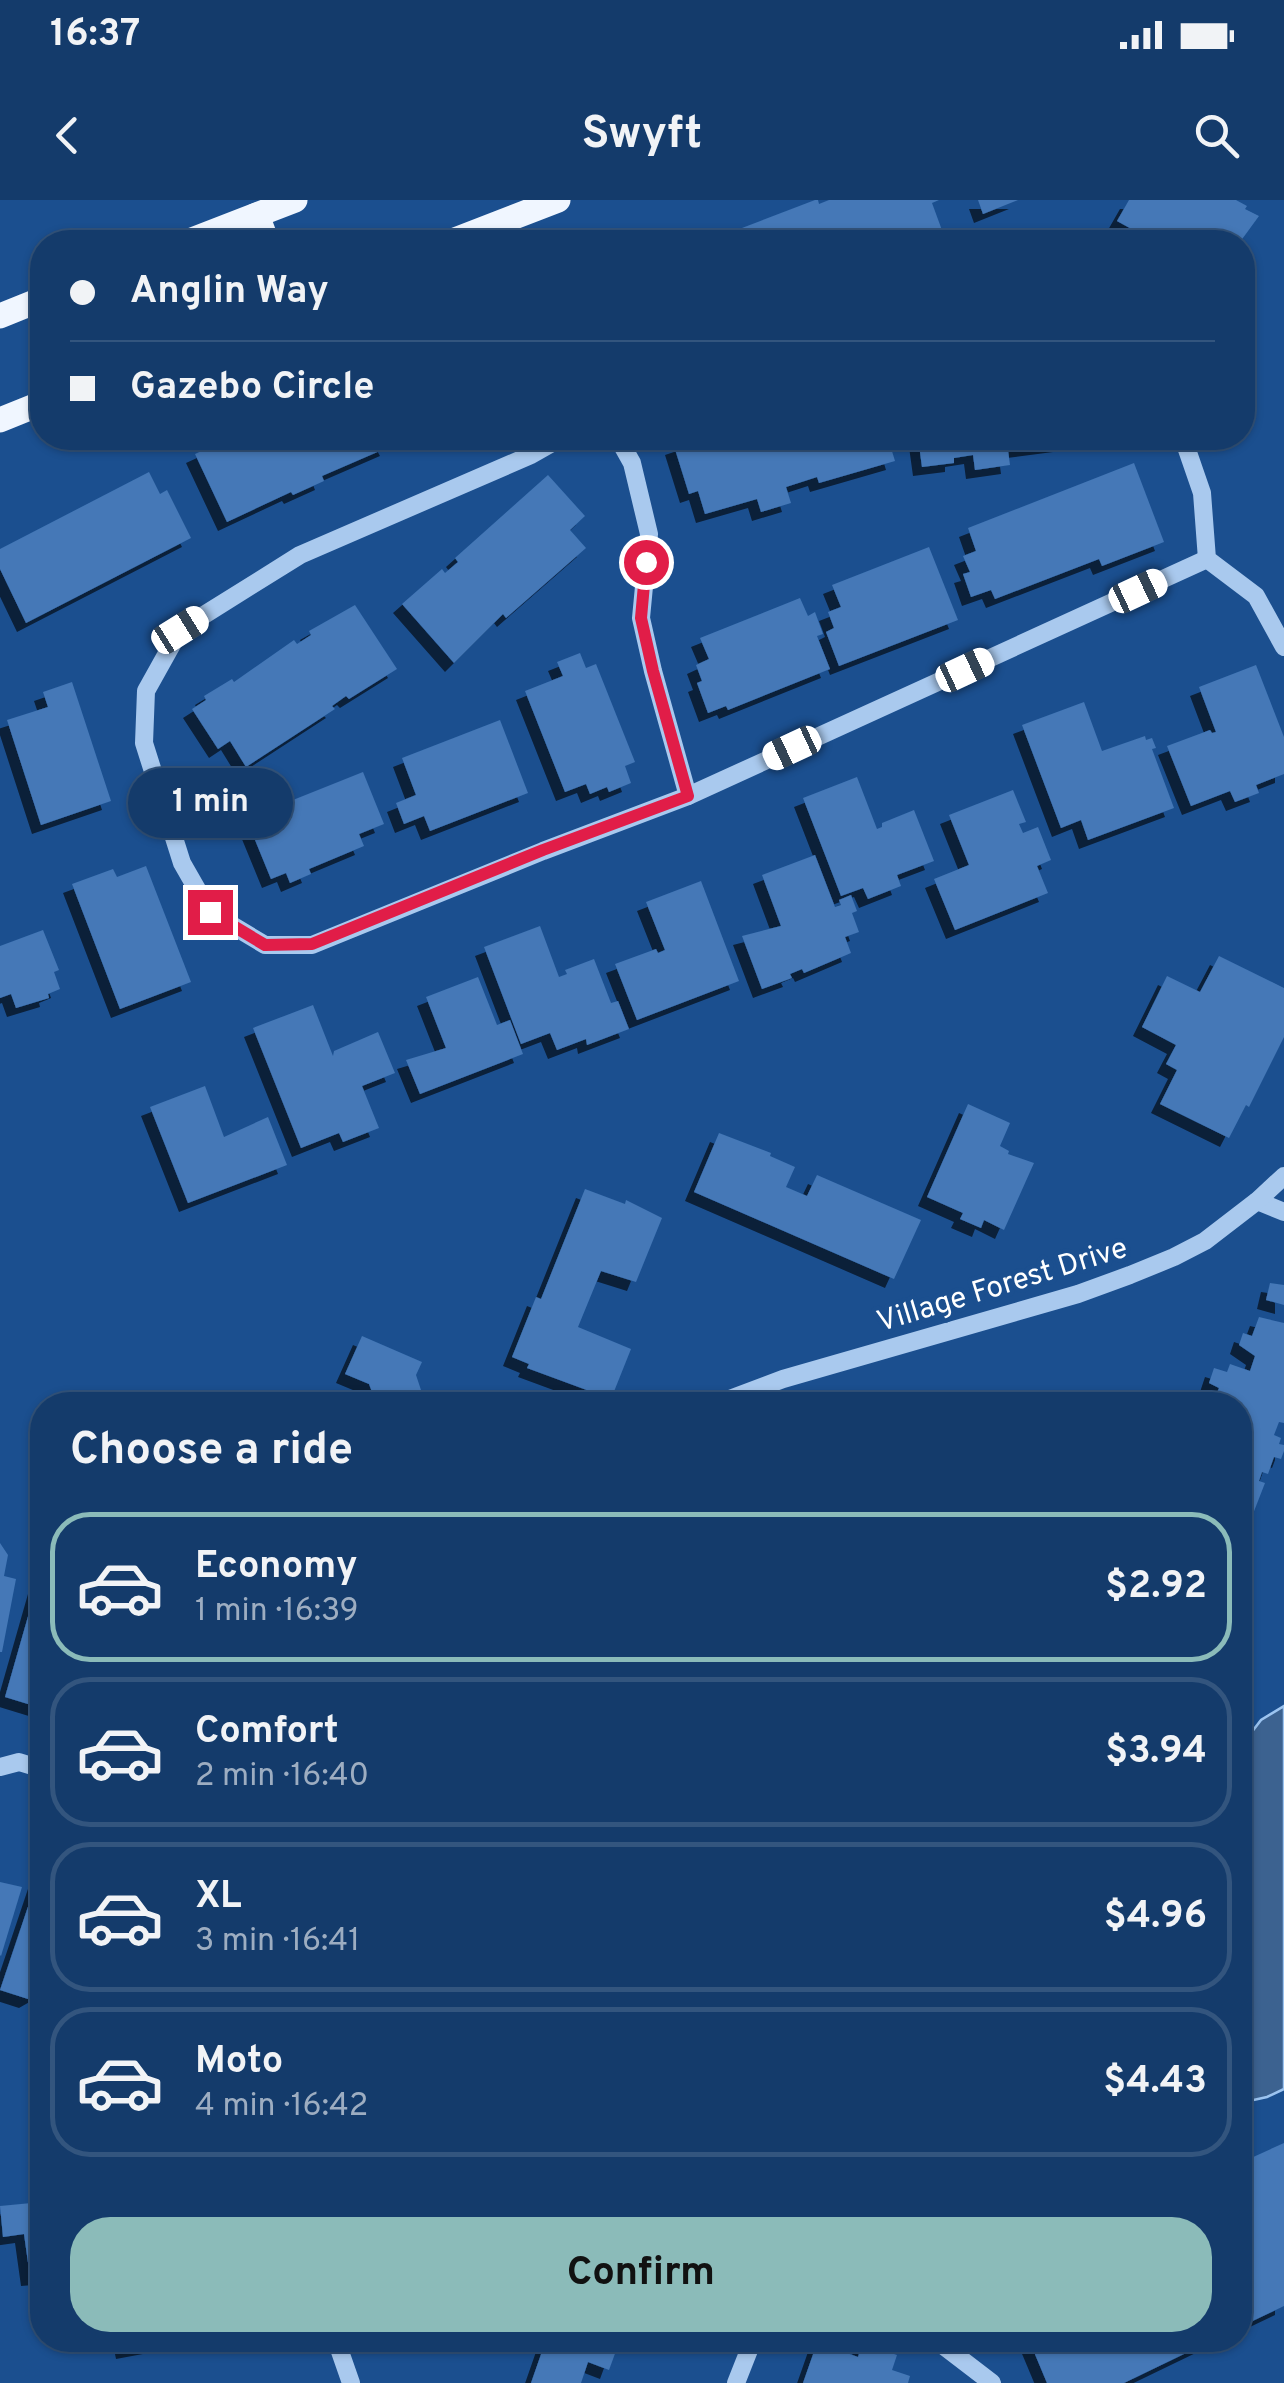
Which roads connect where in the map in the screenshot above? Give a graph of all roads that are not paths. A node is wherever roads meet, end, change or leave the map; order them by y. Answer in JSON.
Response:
{"nodes":[{"id":1,"x":295,"y":200,"type":"edge"},
{"id":2,"x":558,"y":200,"type":"edge"},
{"id":3,"x":254,"y":208,"type":"edge"},
{"id":4,"x":211,"y":230,"type":"edge"},
{"id":5,"x":481,"y":230,"type":"edge"},
{"id":6,"x":30,"y":305,"type":"edge"},
{"id":7,"x":0,"y":316,"type":"edge"},
{"id":8,"x":30,"y":408,"type":"edge"},
{"id":9,"x":0,"y":420,"type":"edge"},
{"id":10,"x":540,"y":450,"type":"edge"},
{"id":11,"x":625,"y":450,"type":"edge"},
{"id":12,"x":1187,"y":450,"type":"edge"},
{"id":13,"x":1207,"y":560,"type":"junction"},
{"id":14,"x":1284,"y":647,"type":"edge"},
{"id":15,"x":688,"y":796,"type":"junction"},
{"id":16,"x":1284,"y":1176,"type":"edge"},
{"id":17,"x":1257,"y":1202,"type":"junction"},
{"id":18,"x":1284,"y":1212,"type":"edge"},
{"id":19,"x":748,"y":1392,"type":"edge"},
{"id":20,"x":30,"y":1765,"type":"edge"},
{"id":21,"x":0,"y":1767,"type":"edge"},
{"id":22,"x":343,"y":2352,"type":"edge"},
{"id":23,"x":749,"y":2352,"type":"edge"},
{"id":24,"x":952,"y":2352,"type":"edge"},
{"id":25,"x":350,"y":2383,"type":"edge"},
{"id":26,"x":736,"y":2383,"type":"edge"},
{"id":27,"x":992,"y":2383,"type":"edge"}],
"edges":[{"from":1,"to":3,"type":"main road"},
{"from":2,"to":5,"type":"main road"},
{"from":3,"to":4,"type":"main road"},
{"from":6,"to":7,"type":"main road"},
{"from":8,"to":9,"type":"main road"},
{"from":10,"to":15,"type":"lane"},
{"from":11,"to":15,"type":"lane"},
{"from":12,"to":13,"type":"lane"},
{"from":13,"to":14,"type":"lane"},
{"from":13,"to":15,"type":"lane"},
{"from":16,"to":17,"type":"lane","name":"Village Forest Drive"},
{"from":17,"to":18,"type":"lane"},
{"from":17,"to":19,"type":"lane","name":"Village Forest Drive"},
{"from":20,"to":21,"type":"lane"},
{"from":22,"to":25,"type":"lane"},
{"from":23,"to":26,"type":"lane"},
{"from":24,"to":27,"type":"lane"}]}
